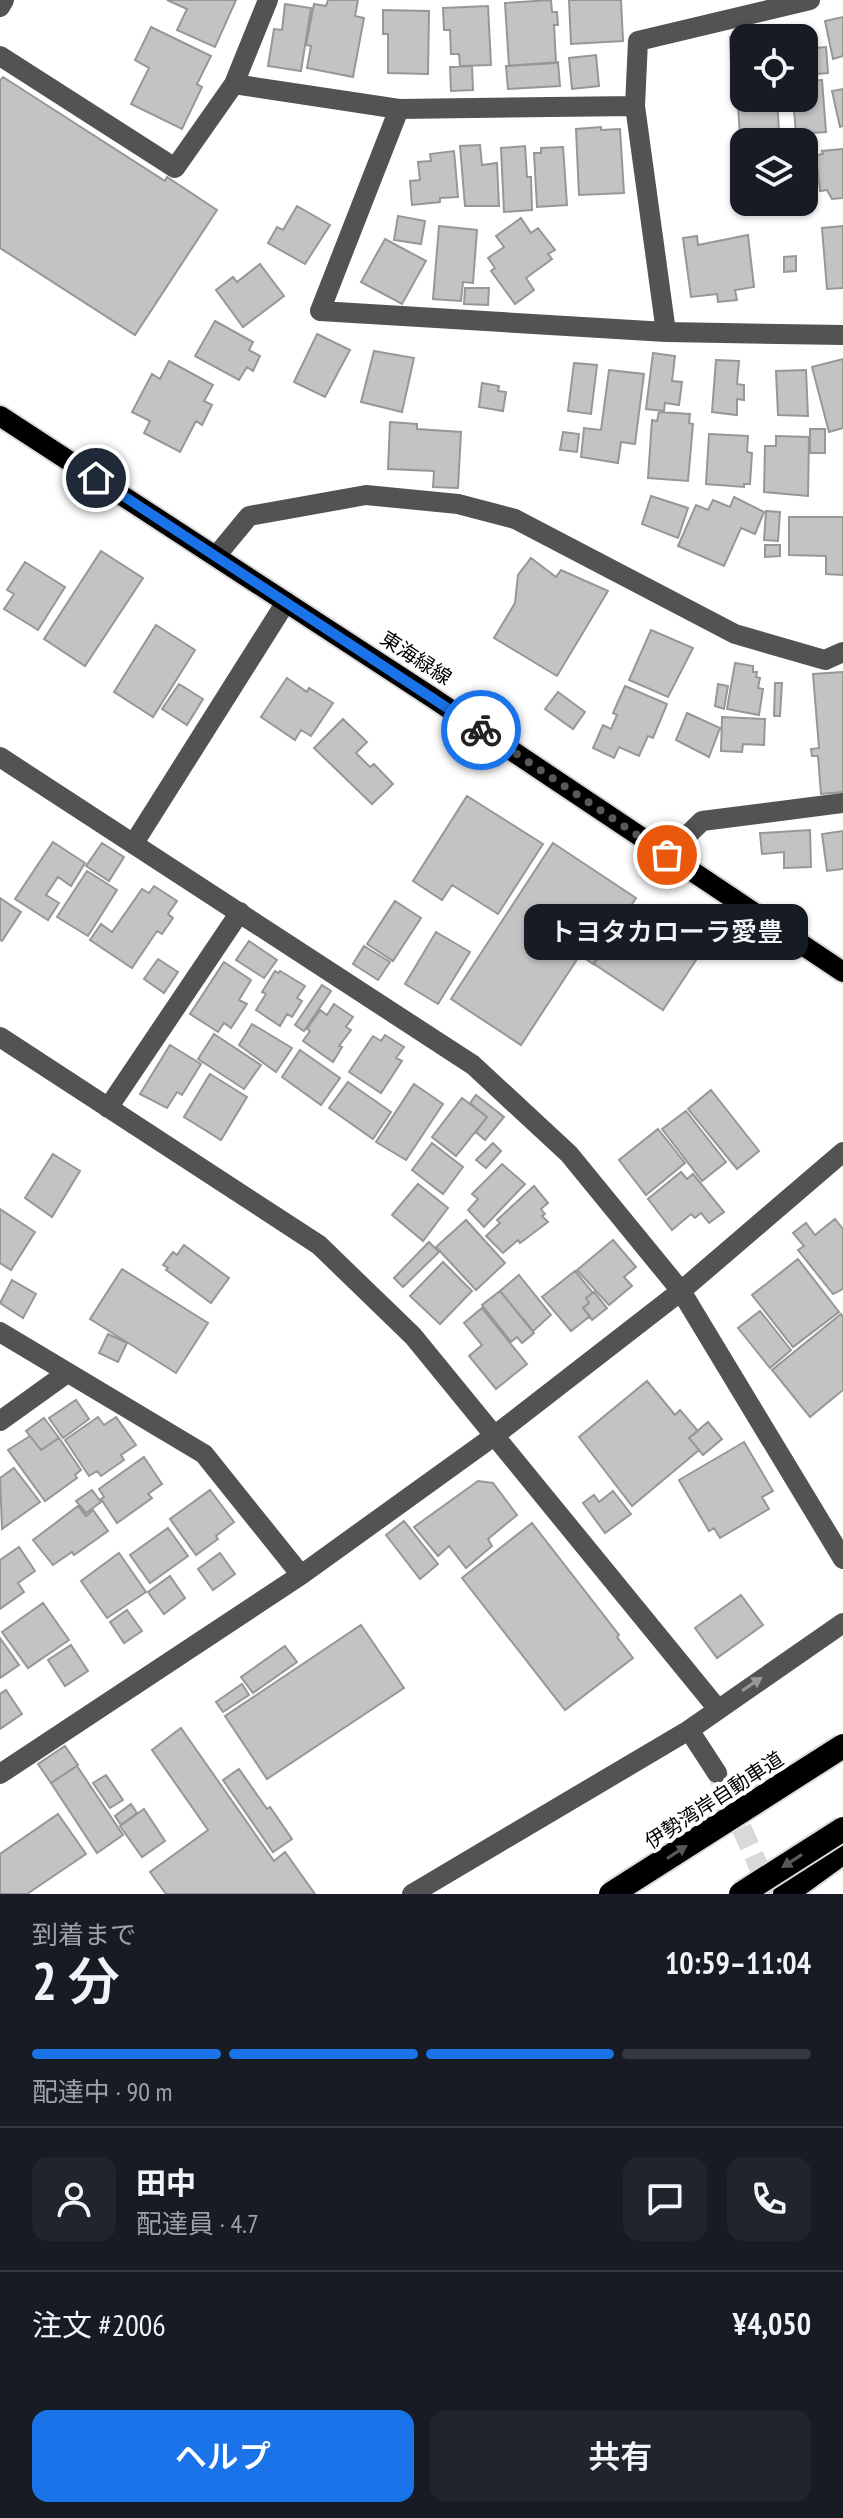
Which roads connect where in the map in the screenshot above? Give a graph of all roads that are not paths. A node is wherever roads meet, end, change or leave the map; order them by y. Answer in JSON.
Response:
{"nodes":[{"id":1,"x":4,"y":0,"type":"edge"},
{"id":2,"x":268,"y":0,"type":"edge"},
{"id":3,"x":810,"y":0,"type":"edge"},
{"id":4,"x":0,"y":7,"type":"edge"},
{"id":5,"x":0,"y":56,"type":"edge"},
{"id":6,"x":234,"y":84,"type":"junction"},
{"id":7,"x":635,"y":106,"type":"junction"},
{"id":8,"x":399,"y":109,"type":"junction"},
{"id":9,"x":666,"y":332,"type":"junction"},
{"id":10,"x":843,"y":335,"type":"edge"},
{"id":11,"x":0,"y":416,"type":"edge"},
{"id":12,"x":216,"y":556,"type":"junction"},
{"id":13,"x":286,"y":602,"type":"junction"},
{"id":14,"x":843,"y":652,"type":"edge"},
{"id":15,"x":0,"y":757,"type":"edge"},
{"id":16,"x":843,"y":803,"type":"edge"},
{"id":17,"x":134,"y":843,"type":"junction"},
{"id":18,"x":667,"y":855,"type":"junction"},
{"id":19,"x":240,"y":912,"type":"junction"},
{"id":20,"x":843,"y":972,"type":"edge"},
{"id":21,"x":0,"y":1037,"type":"edge"},
{"id":22,"x":108,"y":1108,"type":"junction"},
{"id":23,"x":843,"y":1152,"type":"edge"},
{"id":24,"x":681,"y":1291,"type":"junction"},
{"id":25,"x":0,"y":1332,"type":"edge"},
{"id":26,"x":67,"y":1373,"type":"junction"},
{"id":27,"x":0,"y":1421,"type":"edge"},
{"id":28,"x":494,"y":1436,"type":"junction"},
{"id":29,"x":843,"y":1559,"type":"edge"},
{"id":30,"x":301,"y":1575,"type":"junction"},
{"id":31,"x":843,"y":1623,"type":"edge"},
{"id":32,"x":717,"y":1708,"type":"junction"},
{"id":33,"x":689,"y":1730,"type":"junction"},
{"id":34,"x":843,"y":1746,"type":"edge"},
{"id":35,"x":717,"y":1773,"type":"tunnel mouth"},
{"id":36,"x":0,"y":1774,"type":"edge"},
{"id":37,"x":843,"y":1829,"type":"edge"},
{"id":38,"x":843,"y":1852,"type":"edge"},
{"id":39,"x":412,"y":1894,"type":"edge"},
{"id":40,"x":611,"y":1894,"type":"edge"},
{"id":41,"x":741,"y":1894,"type":"edge"},
{"id":42,"x":785,"y":1894,"type":"edge"}],
"edges":[{"from":1,"to":4,"type":"street"},
{"from":2,"to":6,"type":"street"},
{"from":3,"to":7,"type":"street"},
{"from":5,"to":6,"type":"street"},
{"from":6,"to":8,"type":"street"},
{"from":7,"to":8,"type":"street"},
{"from":7,"to":9,"type":"street"},
{"from":8,"to":9,"type":"street"},
{"from":9,"to":10,"type":"street"},
{"from":11,"to":12,"type":"main road","name":"東海緑線"},
{"from":12,"to":13,"type":"main road","name":"東海緑線"},
{"from":12,"to":14,"type":"street"},
{"from":13,"to":17,"type":"street"},
{"from":13,"to":18,"type":"main road","name":"東海緑線"},
{"from":15,"to":17,"type":"street"},
{"from":16,"to":18,"type":"street"},
{"from":17,"to":19,"type":"street"},
{"from":18,"to":20,"type":"main road","name":"東海緑線"},
{"from":19,"to":22,"type":"street"},
{"from":19,"to":24,"type":"street"},
{"from":21,"to":22,"type":"street"},
{"from":22,"to":28,"type":"street"},
{"from":23,"to":24,"type":"street"},
{"from":24,"to":28,"type":"street"},
{"from":24,"to":29,"type":"street"},
{"from":25,"to":26,"type":"street"},
{"from":26,"to":27,"type":"street"},
{"from":26,"to":30,"type":"street"},
{"from":28,"to":30,"type":"street"},
{"from":28,"to":32,"type":"street"},
{"from":30,"to":36,"type":"street"},
{"from":32,"to":31,"type":"street","one_way":true},
{"from":32,"to":33,"type":"street"},
{"from":33,"to":35,"type":"street"},
{"from":33,"to":39,"type":"street"},
{"from":40,"to":34,"type":"highway","name":"伊勢湾岸自動車道","one_way":true,"bridge":true},
{"from":37,"to":41,"type":"highway","one_way":true,"bridge":true},
{"from":38,"to":42,"type":"highway"}]}
